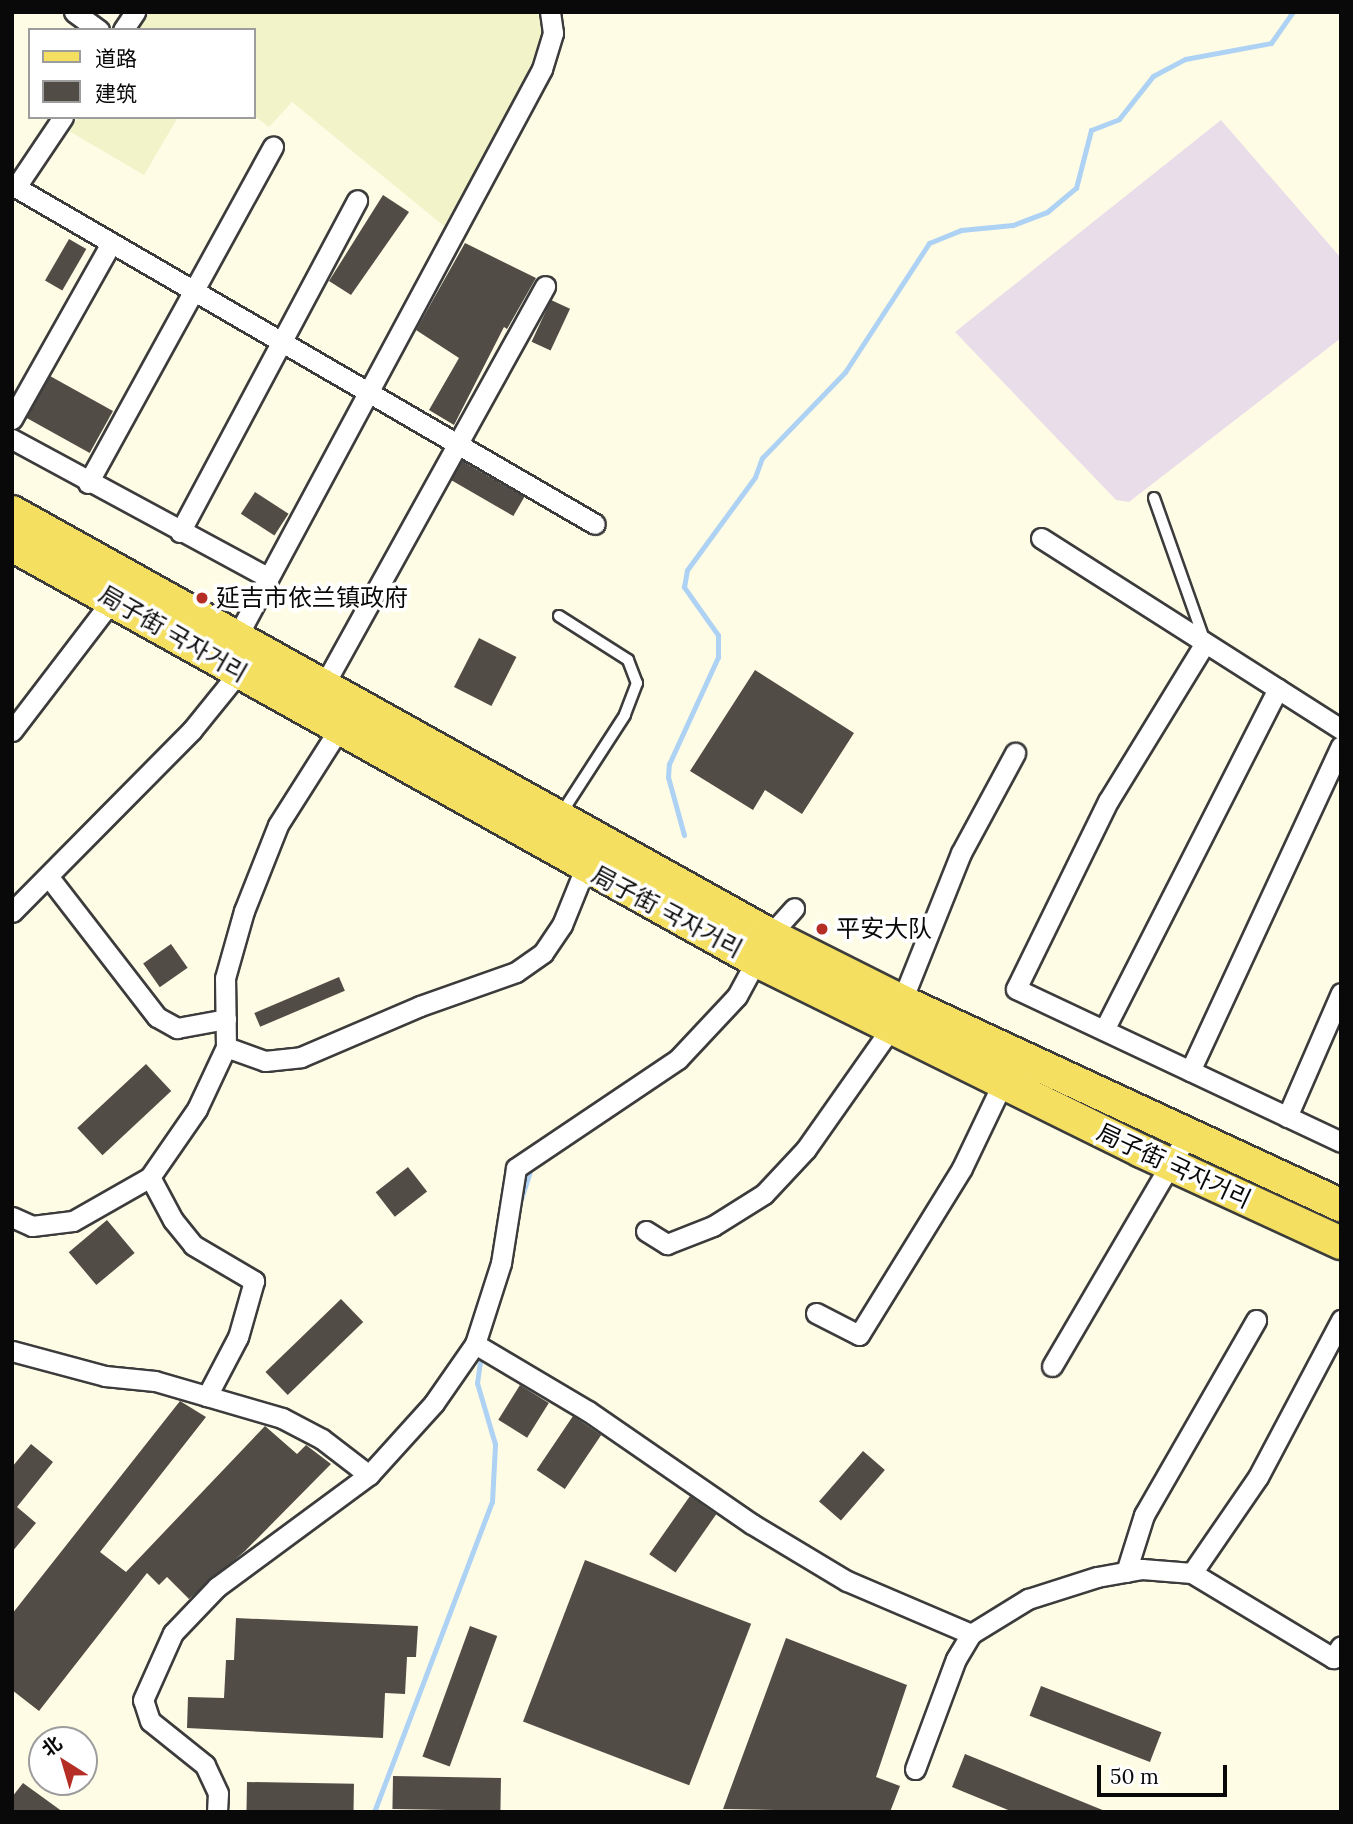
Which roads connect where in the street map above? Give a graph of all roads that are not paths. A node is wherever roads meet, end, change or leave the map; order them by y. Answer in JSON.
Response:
{"nodes":[{"id":1,"x":74,"y":12,"type":"edge"},
{"id":2,"x":135,"y":12,"type":"edge"},
{"id":3,"x":550,"y":12,"type":"edge"},
{"id":4,"x":96,"y":28,"type":"edge"},
{"id":5,"x":124,"y":28,"type":"edge"},
{"id":6,"x":63,"y":119,"type":"edge"},
{"id":7,"x":273,"y":145,"type":"dead end"},
{"id":8,"x":14,"y":186,"type":"edge"},
{"id":9,"x":356,"y":200,"type":"dead end"},
{"id":10,"x":111,"y":243,"type":"junction"},
{"id":11,"x":545,"y":286,"type":"dead end"},
{"id":12,"x":193,"y":290,"type":"junction"},
{"id":13,"x":284,"y":343,"type":"junction"},
{"id":14,"x":371,"y":393,"type":"junction"},
{"id":15,"x":12,"y":419,"type":"edge"},
{"id":16,"x":12,"y":439,"type":"edge"},
{"id":17,"x":458,"y":444,"type":"junction"},
{"id":18,"x":88,"y":483,"type":"junction"},
{"id":19,"x":1154,"y":498,"type":"dead end"},
{"id":20,"x":12,"y":512,"type":"edge"},
{"id":21,"x":595,"y":524,"type":"dead end"},
{"id":22,"x":180,"y":532,"type":"junction"},
{"id":23,"x":1041,"y":538,"type":"dead end"},
{"id":24,"x":16,"y":553,"type":"edge"},
{"id":25,"x":265,"y":576,"type":"junction"},
{"id":26,"x":113,"y":599,"type":"junction"},
{"id":27,"x":559,"y":616,"type":"dead end"},
{"id":28,"x":1205,"y":643,"type":"junction"},
{"id":29,"x":233,"y":658,"type":"junction"},
{"id":30,"x":324,"y":685,"type":"junction"},
{"id":31,"x":1278,"y":689,"type":"junction"},
{"id":32,"x":339,"y":729,"type":"junction"},
{"id":33,"x":1341,"y":729,"type":"edge"},
{"id":34,"x":12,"y":731,"type":"edge"},
{"id":35,"x":1341,"y":747,"type":"edge"},
{"id":36,"x":1015,"y":753,"type":"dead end"},
{"id":37,"x":558,"y":817,"type":"junction"},
{"id":38,"x":585,"y":868,"type":"junction"},
{"id":39,"x":48,"y":876,"type":"junction"},
{"id":40,"x":794,"y":908,"type":"dead end"},
{"id":41,"x":12,"y":912,"type":"edge"},
{"id":42,"x":764,"y":948,"type":"junction"},
{"id":43,"x":1341,"y":993,"type":"edge"},
{"id":44,"x":897,"y":1015,"type":"junction"},
{"id":45,"x":226,"y":1019,"type":"junction"},
{"id":46,"x":1104,"y":1030,"type":"junction"},
{"id":47,"x":226,"y":1047,"type":"junction"},
{"id":48,"x":1016,"y":1054,"type":"junction"},
{"id":49,"x":1190,"y":1071,"type":"junction"},
{"id":50,"x":1003,"y":1083,"type":"junction"},
{"id":51,"x":1287,"y":1117,"type":"junction"},
{"id":52,"x":1188,"y":1134,"type":"junction"},
{"id":53,"x":1341,"y":1142,"type":"edge"},
{"id":54,"x":1170,"y":1165,"type":"junction"},
{"id":55,"x":150,"y":1177,"type":"junction"},
{"id":56,"x":1341,"y":1205,"type":"edge"},
{"id":57,"x":12,"y":1217,"type":"edge"},
{"id":58,"x":646,"y":1231,"type":"dead end"},
{"id":59,"x":1341,"y":1244,"type":"edge"},
{"id":60,"x":816,"y":1313,"type":"dead end"},
{"id":61,"x":1256,"y":1320,"type":"dead end"},
{"id":62,"x":1341,"y":1320,"type":"edge"},
{"id":63,"x":482,"y":1348,"type":"junction"},
{"id":64,"x":12,"y":1351,"type":"edge"},
{"id":65,"x":1052,"y":1366,"type":"dead end"},
{"id":66,"x":207,"y":1396,"type":"junction"},
{"id":67,"x":369,"y":1475,"type":"junction"},
{"id":68,"x":1126,"y":1572,"type":"junction"},
{"id":69,"x":1192,"y":1573,"type":"junction"},
{"id":70,"x":971,"y":1634,"type":"junction"},
{"id":71,"x":1341,"y":1646,"type":"edge"},
{"id":72,"x":915,"y":1769,"type":"dead end"},
{"id":73,"x":217,"y":1812,"type":"edge"}],
"edges":[{"from":1,"to":4,"type":"street"},
{"from":2,"to":5,"type":"street"},
{"from":3,"to":14,"type":"street"},
{"from":6,"to":8,"type":"street"},
{"from":7,"to":12,"type":"street"},
{"from":8,"to":10,"type":"street"},
{"from":9,"to":13,"type":"street"},
{"from":10,"to":12,"type":"street"},
{"from":10,"to":15,"type":"street"},
{"from":11,"to":17,"type":"street"},
{"from":12,"to":13,"type":"street"},
{"from":12,"to":18,"type":"street"},
{"from":13,"to":14,"type":"street"},
{"from":13,"to":22,"type":"street"},
{"from":14,"to":17,"type":"street"},
{"from":14,"to":25,"type":"street"},
{"from":16,"to":18,"type":"street"},
{"from":17,"to":21,"type":"street"},
{"from":17,"to":30,"type":"street"},
{"from":18,"to":22,"type":"street"},
{"from":19,"to":28,"type":"lane"},
{"from":20,"to":29,"type":"main road","name":"局子街 국자거리"},
{"from":22,"to":25,"type":"street"},
{"from":23,"to":28,"type":"street"},
{"from":24,"to":26,"type":"main road","name":"局子街 국자거리"},
{"from":25,"to":29,"type":"street"},
{"from":26,"to":29,"type":"main road","name":"局子街 국자거리"},
{"from":26,"to":34,"type":"street"},
{"from":27,"to":37,"type":"lane"},
{"from":28,"to":31,"type":"street"},
{"from":28,"to":46,"type":"street"},
{"from":29,"to":30,"type":"main road","name":"局子街 국자거리"},
{"from":29,"to":32,"type":"main road","name":"局子街 국자거리"},
{"from":29,"to":39,"type":"street"},
{"from":30,"to":37,"type":"main road","name":"局子街 국자거리"},
{"from":31,"to":33,"type":"street"},
{"from":31,"to":46,"type":"street"},
{"from":32,"to":38,"type":"main road","name":"局子街 국자거리"},
{"from":32,"to":45,"type":"street"},
{"from":35,"to":49,"type":"street"},
{"from":36,"to":44,"type":"street"},
{"from":37,"to":42,"type":"main road","name":"局子街 국자거리"},
{"from":38,"to":42,"type":"main road","name":"局子街 국자거리"},
{"from":38,"to":47,"type":"street"},
{"from":39,"to":41,"type":"street"},
{"from":39,"to":45,"type":"street"},
{"from":40,"to":42,"type":"street"},
{"from":42,"to":44,"type":"main road","name":"局子街 국자거리"},
{"from":42,"to":63,"type":"street"},
{"from":43,"to":51,"type":"street"},
{"from":44,"to":48,"type":"main road","name":"局子街 국자거리"},
{"from":44,"to":50,"type":"main road","name":"局子街 국자거리"},
{"from":44,"to":58,"type":"street"},
{"from":45,"to":47,"type":"street"},
{"from":46,"to":49,"type":"street"},
{"from":47,"to":55,"type":"street"},
{"from":48,"to":50,"type":"street"},
{"from":48,"to":52,"type":"main road","name":"局子街 국자거리"},
{"from":49,"to":51,"type":"street"},
{"from":50,"to":54,"type":"main road","name":"局子街 국자거리"},
{"from":50,"to":60,"type":"street"},
{"from":51,"to":53,"type":"street"},
{"from":52,"to":54,"type":"street"},
{"from":52,"to":56,"type":"main road","name":"局子街 국자거리"},
{"from":54,"to":59,"type":"main road","name":"局子街 국자거리"},
{"from":54,"to":65,"type":"street"},
{"from":55,"to":57,"type":"street"},
{"from":55,"to":66,"type":"street"},
{"from":61,"to":68,"type":"street"},
{"from":62,"to":69,"type":"street"},
{"from":63,"to":67,"type":"street"},
{"from":63,"to":70,"type":"street"},
{"from":64,"to":66,"type":"street"},
{"from":66,"to":67,"type":"street"},
{"from":67,"to":73,"type":"street"},
{"from":68,"to":69,"type":"street"},
{"from":68,"to":70,"type":"street"},
{"from":69,"to":71,"type":"street"},
{"from":70,"to":72,"type":"street"}]}
